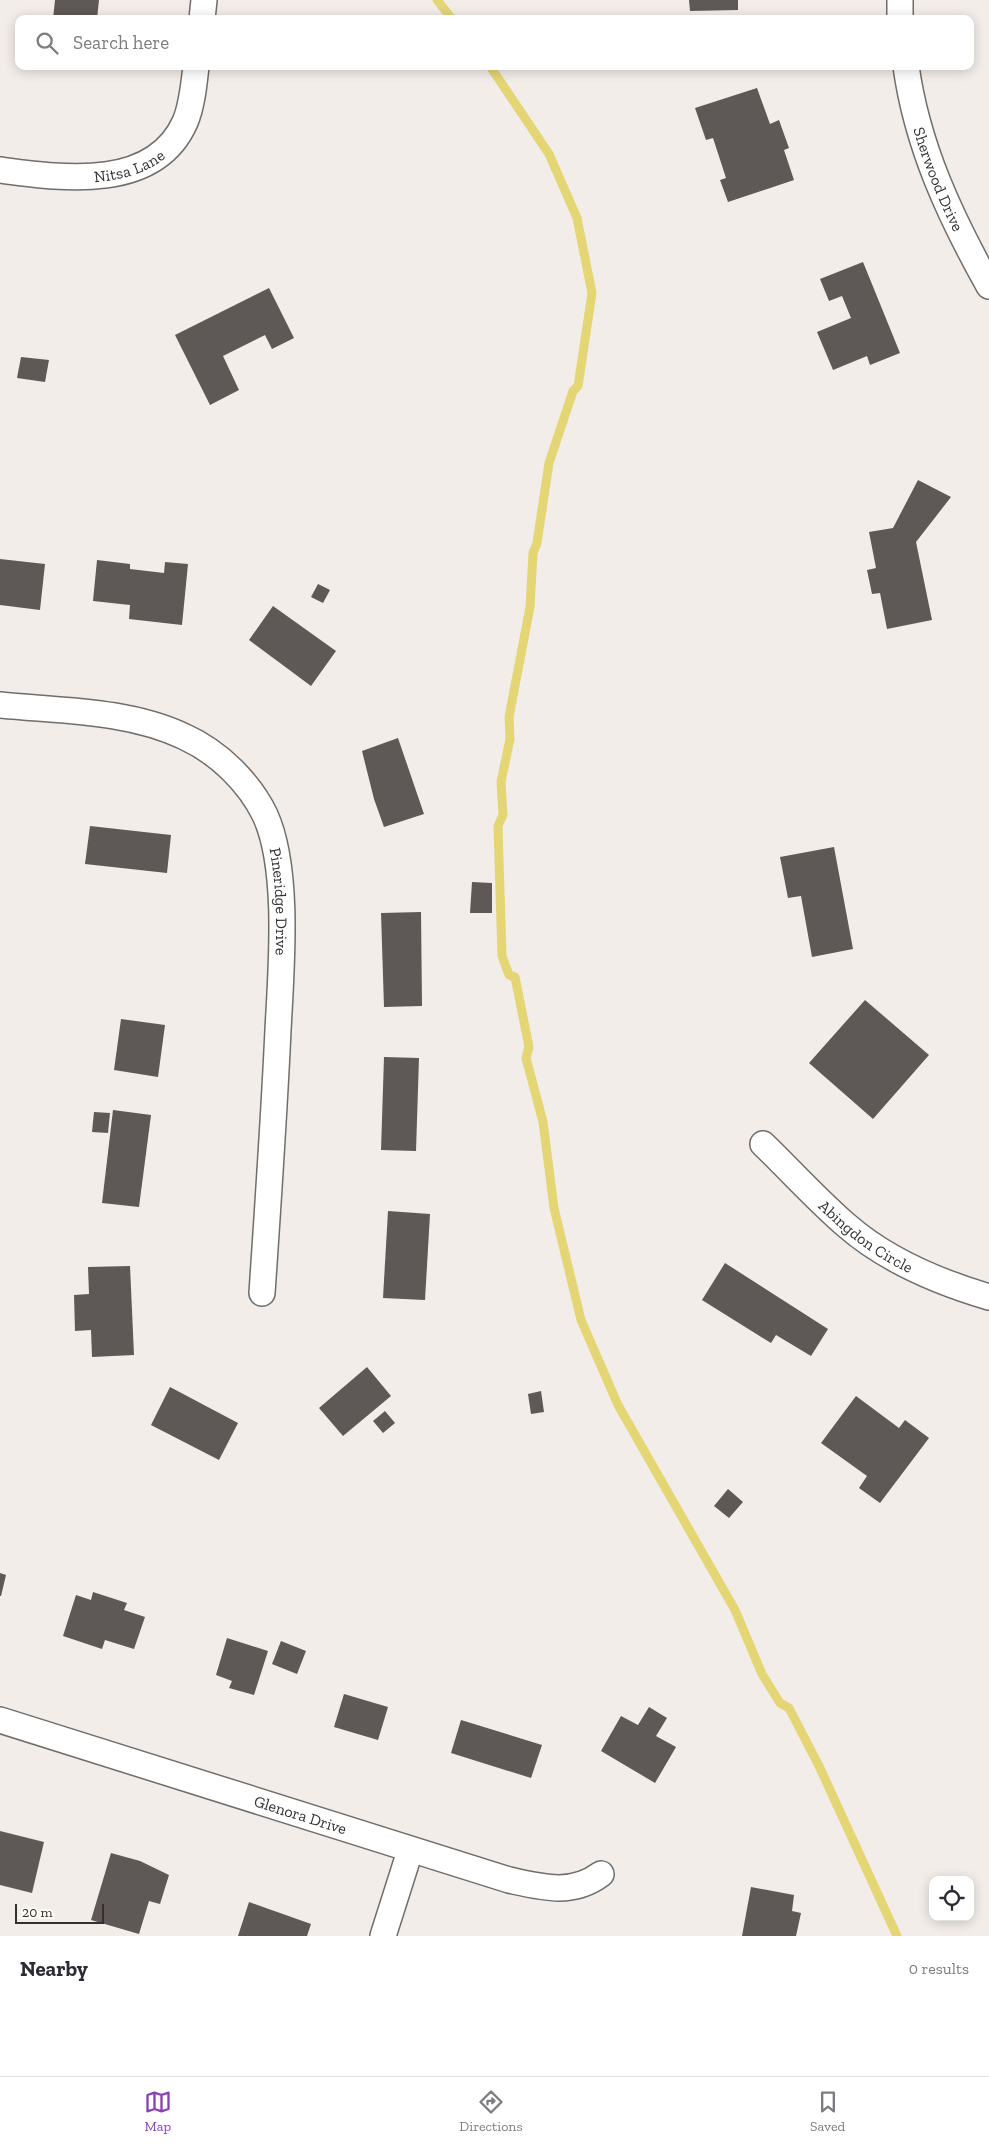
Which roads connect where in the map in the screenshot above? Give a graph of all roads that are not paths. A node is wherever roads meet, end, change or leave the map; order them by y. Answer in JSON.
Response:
{"nodes":[{"id":1,"x":204,"y":0,"type":"edge"},
{"id":2,"x":900,"y":0,"type":"edge"},
{"id":3,"x":202,"y":15,"type":"edge"},
{"id":4,"x":900,"y":15,"type":"edge"},
{"id":5,"x":195,"y":70,"type":"edge"},
{"id":6,"x":907,"y":70,"type":"edge"},
{"id":7,"x":0,"y":170,"type":"edge"},
{"id":8,"x":989,"y":286,"type":"edge"},
{"id":9,"x":0,"y":705,"type":"edge"},
{"id":10,"x":763,"y":1144,"type":"dead end"},
{"id":11,"x":262,"y":1293,"type":"dead end"},
{"id":12,"x":989,"y":1297,"type":"edge"},
{"id":13,"x":0,"y":1720,"type":"edge"},
{"id":14,"x":410,"y":1850,"type":"junction"},
{"id":15,"x":601,"y":1874,"type":"dead end"},
{"id":16,"x":383,"y":1936,"type":"edge"}],
"edges":[{"from":1,"to":3,"type":"street"},
{"from":2,"to":4,"type":"street"},
{"from":5,"to":7,"type":"street","name":"Nitsa Lane"},
{"from":6,"to":8,"type":"street","name":"Sherwood Drive"},
{"from":9,"to":11,"type":"street","name":"Pineridge Drive"},
{"from":10,"to":12,"type":"street","name":"Abingdon Circle"},
{"from":13,"to":14,"type":"street","name":"Glenora Drive"},
{"from":14,"to":15,"type":"street","name":"Glenora Drive"},
{"from":14,"to":16,"type":"street"}]}
